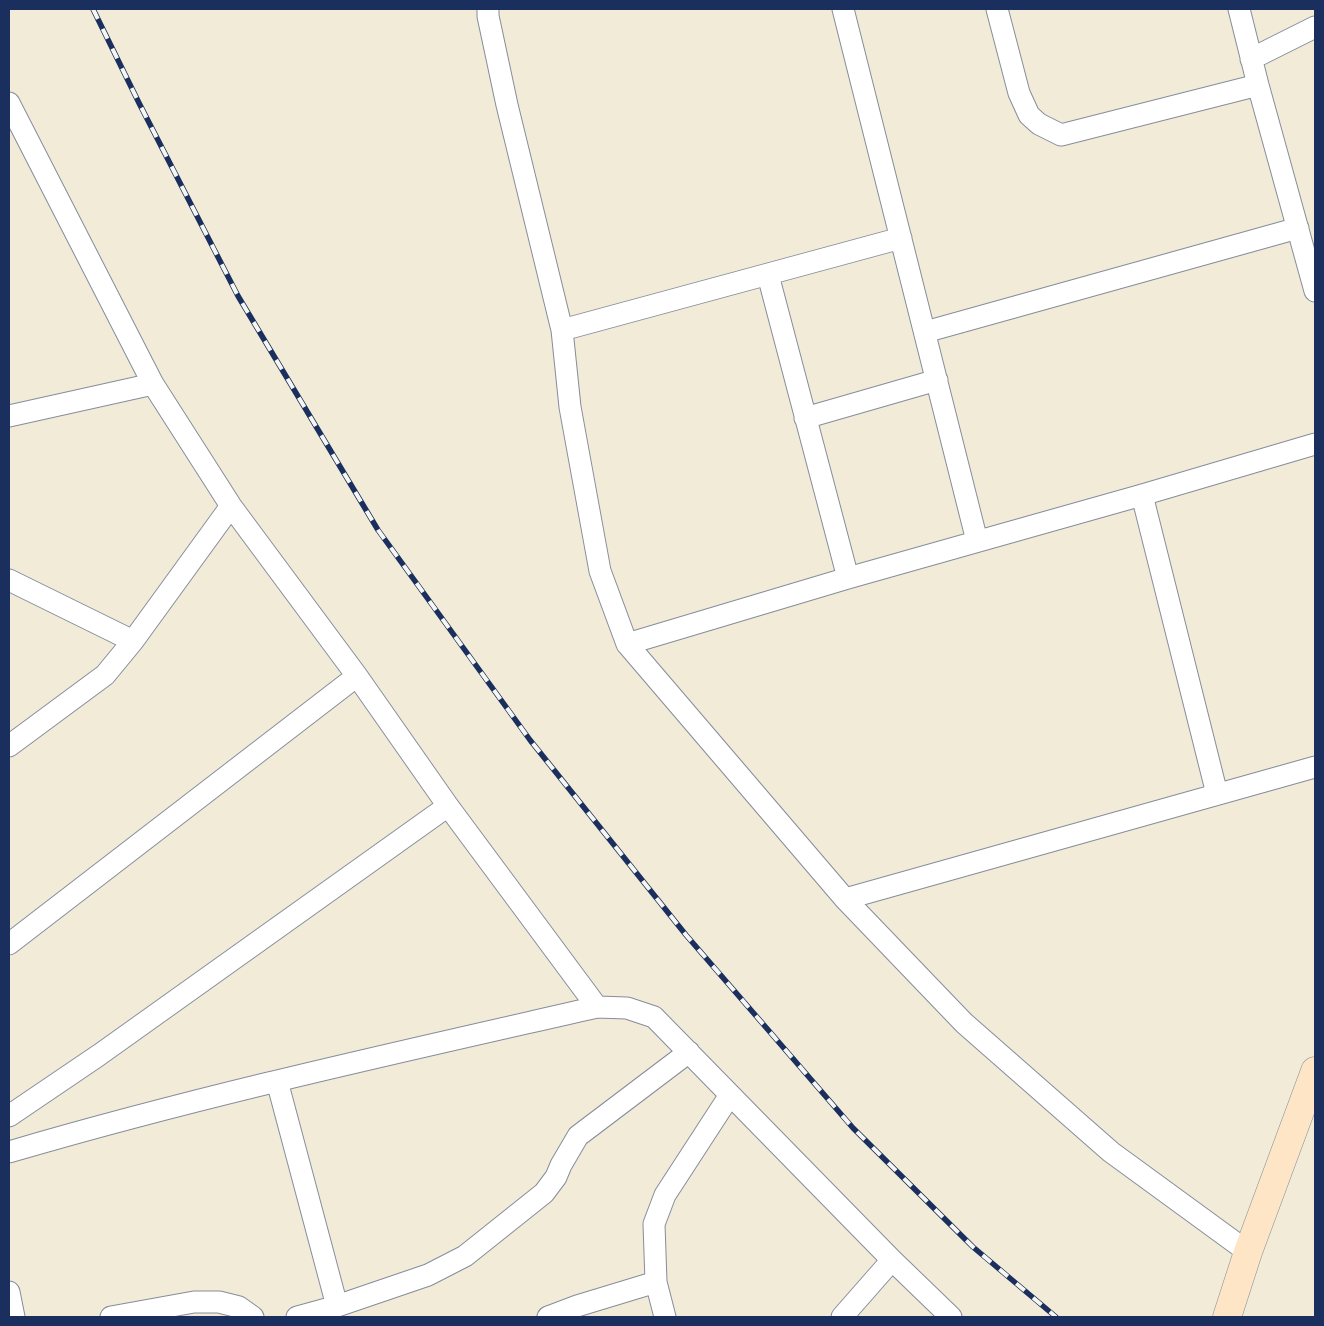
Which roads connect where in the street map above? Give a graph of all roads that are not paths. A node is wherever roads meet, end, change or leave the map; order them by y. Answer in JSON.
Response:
{"nodes":[{"id":1,"x":488,"y":9,"type":"edge"},
{"id":2,"x":843,"y":9,"type":"edge"},
{"id":3,"x":998,"y":9,"type":"edge"},
{"id":4,"x":1239,"y":9,"type":"edge"},
{"id":5,"x":1315,"y":28,"type":"edge"},
{"id":6,"x":1251,"y":59,"type":"junction"},
{"id":7,"x":1258,"y":85,"type":"junction"},
{"id":8,"x":9,"y":103,"type":"edge"},
{"id":9,"x":1298,"y":228,"type":"junction"},
{"id":10,"x":901,"y":238,"type":"junction"},
{"id":11,"x":768,"y":275,"type":"junction"},
{"id":12,"x":1315,"y":291,"type":"edge"},
{"id":13,"x":562,"y":330,"type":"junction"},
{"id":14,"x":925,"y":332,"type":"junction"},
{"id":15,"x":937,"y":380,"type":"junction"},
{"id":16,"x":154,"y":384,"type":"junction"},
{"id":17,"x":9,"y":416,"type":"edge"},
{"id":18,"x":805,"y":418,"type":"junction"},
{"id":19,"x":1315,"y":444,"type":"edge"},
{"id":20,"x":1142,"y":495,"type":"junction"},
{"id":21,"x":231,"y":506,"type":"junction"},
{"id":22,"x":977,"y":541,"type":"junction"},
{"id":23,"x":848,"y":578,"type":"junction"},
{"id":24,"x":9,"y":580,"type":"edge"},
{"id":25,"x":133,"y":641,"type":"junction"},
{"id":26,"x":626,"y":644,"type":"junction"},
{"id":27,"x":357,"y":676,"type":"junction"},
{"id":28,"x":9,"y":746,"type":"edge"},
{"id":29,"x":1315,"y":767,"type":"edge"},
{"id":30,"x":1217,"y":794,"type":"junction"},
{"id":31,"x":448,"y":806,"type":"junction"},
{"id":32,"x":845,"y":899,"type":"junction"},
{"id":33,"x":9,"y":944,"type":"edge"},
{"id":34,"x":597,"y":1007,"type":"junction"},
{"id":35,"x":688,"y":1052,"type":"junction"},
{"id":36,"x":1315,"y":1071,"type":"edge"},
{"id":37,"x":277,"y":1081,"type":"junction"},
{"id":38,"x":730,"y":1095,"type":"junction"},
{"id":39,"x":9,"y":1116,"type":"edge"},
{"id":40,"x":9,"y":1152,"type":"edge"},
{"id":41,"x":1248,"y":1252,"type":"junction"},
{"id":42,"x":892,"y":1260,"type":"junction"},
{"id":43,"x":656,"y":1282,"type":"junction"},
{"id":44,"x":9,"y":1292,"type":"edge"},
{"id":45,"x":336,"y":1306,"type":"junction"},
{"id":46,"x":14,"y":1317,"type":"edge"},
{"id":47,"x":111,"y":1317,"type":"edge"},
{"id":48,"x":253,"y":1317,"type":"edge"},
{"id":49,"x":297,"y":1317,"type":"edge"},
{"id":50,"x":548,"y":1317,"type":"edge"},
{"id":51,"x":665,"y":1317,"type":"edge"},
{"id":52,"x":842,"y":1317,"type":"edge"},
{"id":53,"x":951,"y":1317,"type":"edge"},
{"id":54,"x":1227,"y":1317,"type":"edge"}],
"edges":[{"from":1,"to":13,"type":"street"},
{"from":2,"to":10,"type":"street"},
{"from":3,"to":7,"type":"street"},
{"from":4,"to":6,"type":"street"},
{"from":5,"to":6,"type":"street"},
{"from":6,"to":7,"type":"street"},
{"from":7,"to":9,"type":"street"},
{"from":8,"to":16,"type":"street"},
{"from":9,"to":12,"type":"street"},
{"from":9,"to":14,"type":"street"},
{"from":10,"to":11,"type":"street"},
{"from":10,"to":14,"type":"street"},
{"from":11,"to":13,"type":"street"},
{"from":11,"to":18,"type":"street"},
{"from":13,"to":26,"type":"street"},
{"from":14,"to":15,"type":"street"},
{"from":15,"to":18,"type":"street"},
{"from":15,"to":22,"type":"street"},
{"from":16,"to":17,"type":"street"},
{"from":16,"to":21,"type":"street"},
{"from":18,"to":23,"type":"street"},
{"from":19,"to":20,"type":"street"},
{"from":20,"to":22,"type":"street"},
{"from":20,"to":30,"type":"street"},
{"from":21,"to":25,"type":"street"},
{"from":21,"to":27,"type":"street"},
{"from":22,"to":23,"type":"street"},
{"from":23,"to":26,"type":"street"},
{"from":24,"to":25,"type":"street"},
{"from":25,"to":28,"type":"street"},
{"from":26,"to":32,"type":"street"},
{"from":27,"to":31,"type":"street"},
{"from":27,"to":33,"type":"street"},
{"from":29,"to":30,"type":"street"},
{"from":30,"to":32,"type":"street"},
{"from":31,"to":34,"type":"street"},
{"from":31,"to":39,"type":"street"},
{"from":32,"to":41,"type":"street"},
{"from":34,"to":35,"type":"street"},
{"from":34,"to":37,"type":"street"},
{"from":35,"to":38,"type":"street"},
{"from":35,"to":45,"type":"street"},
{"from":36,"to":41,"type":"main road"},
{"from":37,"to":40,"type":"street"},
{"from":37,"to":45,"type":"street"},
{"from":38,"to":42,"type":"street"},
{"from":38,"to":43,"type":"street"},
{"from":41,"to":54,"type":"main road"},
{"from":42,"to":52,"type":"street"},
{"from":42,"to":53,"type":"street"},
{"from":43,"to":50,"type":"street"},
{"from":43,"to":51,"type":"street"},
{"from":44,"to":46,"type":"street"},
{"from":45,"to":49,"type":"street"},
{"from":47,"to":48,"type":"street"}]}
